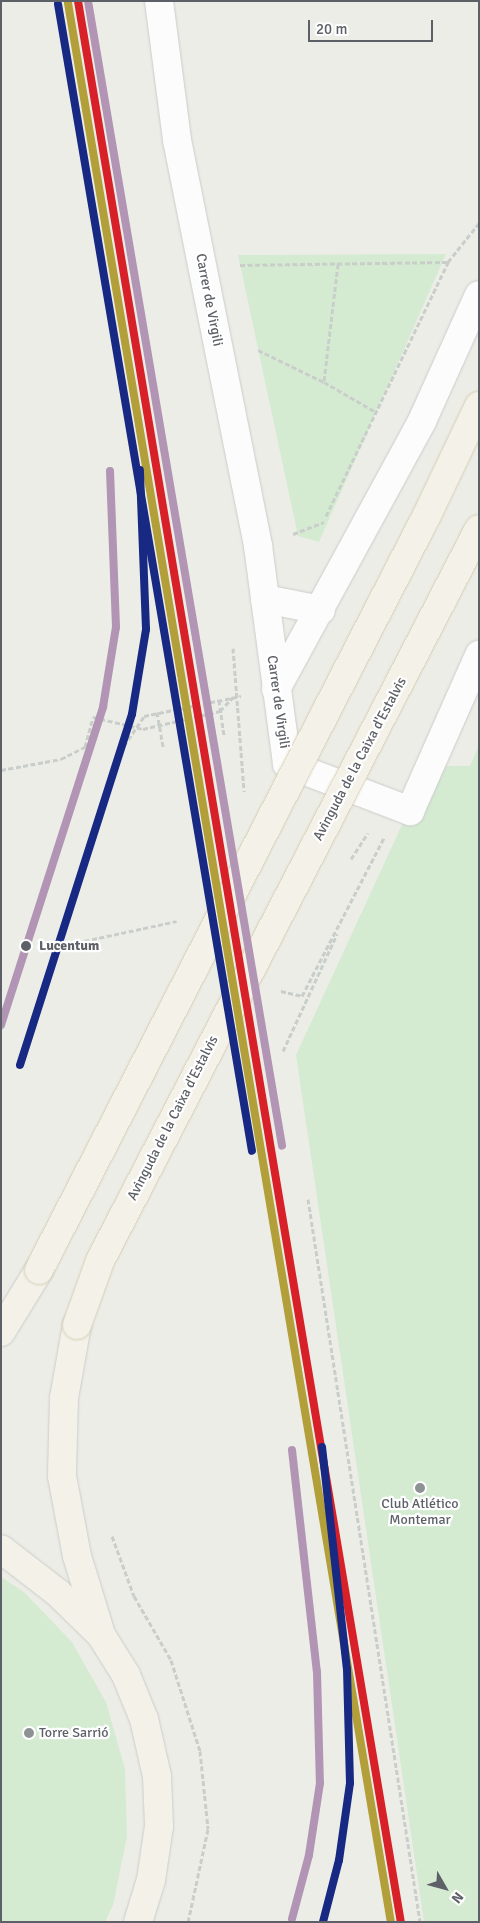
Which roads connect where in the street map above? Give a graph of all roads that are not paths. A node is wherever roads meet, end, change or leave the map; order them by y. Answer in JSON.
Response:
{"nodes":[{"id":1,"x":159,"y":1,"type":"edge"},
{"id":2,"x":479,"y":295,"type":"edge"},
{"id":3,"x":479,"y":406,"type":"edge"},
{"id":4,"x":479,"y":529,"type":"edge"},
{"id":5,"x":265,"y":599,"type":"junction"},
{"id":6,"x":321,"y":610,"type":"junction"},
{"id":7,"x":479,"y":655,"type":"edge"},
{"id":8,"x":276,"y":689,"type":"junction"},
{"id":9,"x":1,"y":1332,"type":"edge"},
{"id":10,"x":1,"y":1549,"type":"edge"},
{"id":11,"x":101,"y":1634,"type":"junction"},
{"id":12,"x":138,"y":1922,"type":"edge"}],
"edges":[{"from":1,"to":5,"type":"street","name":"Carrer de Virgili"},
{"from":2,"to":6,"type":"street"},
{"from":3,"to":9,"type":"main road","bridge":true},
{"from":4,"to":11,"type":"main road","name":"Avinguda de la Caixa d'Estalvis","bridge":true},
{"from":5,"to":6,"type":"street"},
{"from":5,"to":8,"type":"street","name":"Carrer de Virgili"},
{"from":6,"to":8,"type":"street"},
{"from":7,"to":8,"type":"street","name":"Carrer de Virgili"},
{"from":10,"to":11,"type":"main road"},
{"from":11,"to":12,"type":"main road"}]}
